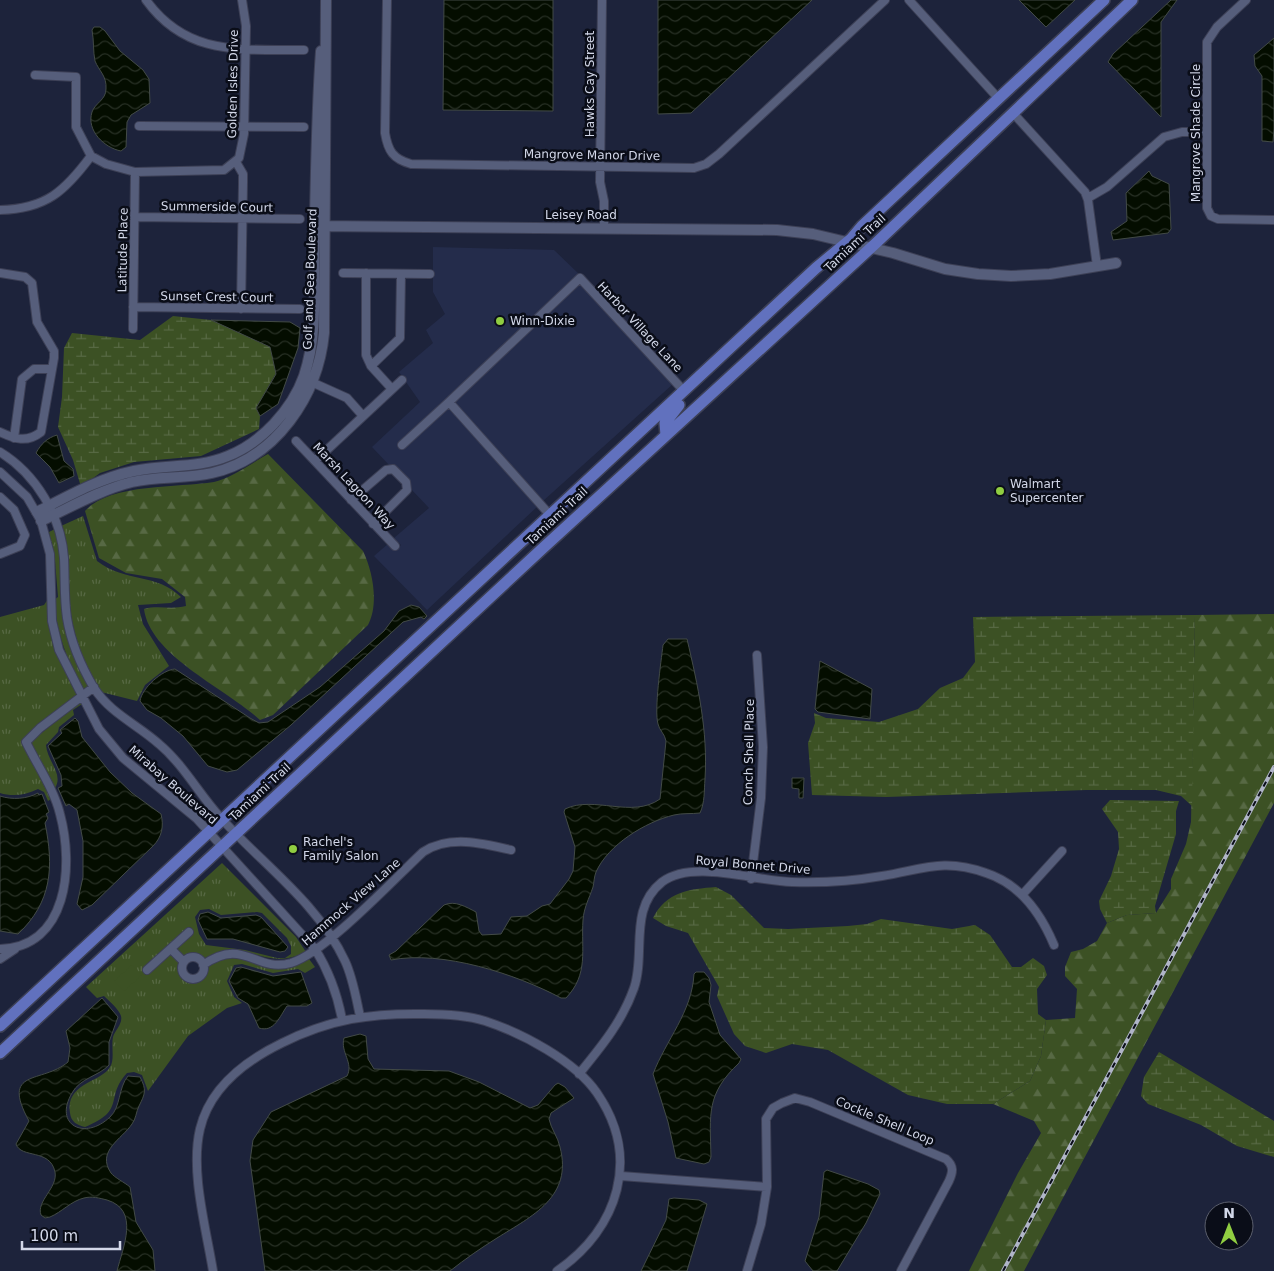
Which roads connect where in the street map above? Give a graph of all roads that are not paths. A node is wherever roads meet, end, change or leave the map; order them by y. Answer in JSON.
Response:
{"nodes":[{"id":1,"x":146,"y":0,"type":"edge"},
{"id":2,"x":387,"y":0,"type":"edge"},
{"id":3,"x":602,"y":0,"type":"edge"},
{"id":4,"x":885,"y":0,"type":"edge"},
{"id":5,"x":909,"y":0,"type":"edge"},
{"id":6,"x":1104,"y":0,"type":"edge"},
{"id":7,"x":1132,"y":0,"type":"edge"},
{"id":8,"x":1246,"y":0,"type":"edge"},
{"id":9,"x":245,"y":1,"type":"edge"},
{"id":10,"x":326,"y":3,"type":"edge"},
{"id":11,"x":1117,"y":14,"type":"junction"},
{"id":12,"x":246,"y":49,"type":"junction"},
{"id":13,"x":304,"y":50,"type":"dead end"},
{"id":14,"x":34,"y":75,"type":"dead end"},
{"id":15,"x":998,"y":98,"type":"junction"},
{"id":16,"x":1013,"y":113,"type":"junction"},
{"id":17,"x":139,"y":126,"type":"dead end"},
{"id":18,"x":245,"y":127,"type":"junction"},
{"id":19,"x":304,"y":128,"type":"dead end"},
{"id":20,"x":1207,"y":132,"type":"junction"},
{"id":21,"x":91,"y":156,"type":"junction"},
{"id":22,"x":236,"y":162,"type":"junction"},
{"id":23,"x":601,"y":166,"type":"junction"},
{"id":24,"x":136,"y":172,"type":"junction"},
{"id":25,"x":1088,"y":198,"type":"junction"},
{"id":26,"x":0,"y":210,"type":"edge"},
{"id":27,"x":134,"y":217,"type":"junction"},
{"id":28,"x":243,"y":218,"type":"junction"},
{"id":29,"x":300,"y":219,"type":"dead end"},
{"id":30,"x":1274,"y":220,"type":"edge"},
{"id":31,"x":320,"y":226,"type":"junction"},
{"id":32,"x":604,"y":228,"type":"junction"},
{"id":33,"x":846,"y":243,"type":"junction"},
{"id":34,"x":870,"y":248,"type":"junction"},
{"id":35,"x":1116,"y":263,"type":"dead end"},
{"id":36,"x":1097,"y":266,"type":"junction"},
{"id":37,"x":0,"y":273,"type":"edge"},
{"id":38,"x":343,"y":273,"type":"dead end"},
{"id":39,"x":366,"y":274,"type":"junction"},
{"id":40,"x":401,"y":274,"type":"junction"},
{"id":41,"x":430,"y":274,"type":"dead end"},
{"id":42,"x":133,"y":307,"type":"junction"},
{"id":43,"x":241,"y":309,"type":"junction"},
{"id":44,"x":300,"y":309,"type":"dead end"},
{"id":45,"x":133,"y":329,"type":"dead end"},
{"id":46,"x":371,"y":366,"type":"junction"},
{"id":47,"x":709,"y":368,"type":"junction"},
{"id":48,"x":51,"y":369,"type":"junction"},
{"id":49,"x":402,"y":380,"type":"dead end"},
{"id":50,"x":308,"y":381,"type":"junction"},
{"id":51,"x":392,"y":389,"type":"junction"},
{"id":52,"x":684,"y":391,"type":"junction"},
{"id":53,"x":449,"y":402,"type":"junction"},
{"id":54,"x":364,"y":416,"type":"junction"},
{"id":55,"x":0,"y":432,"type":"edge"},
{"id":56,"x":666,"y":435,"type":"junction"},
{"id":57,"x":14,"y":438,"type":"junction"},
{"id":58,"x":296,"y":441,"type":"dead end"},
{"id":59,"x":402,"y":445,"type":"dead end"},
{"id":60,"x":0,"y":452,"type":"edge"},
{"id":61,"x":315,"y":462,"type":"junction"},
{"id":62,"x":0,"y":472,"type":"edge"},
{"id":63,"x":0,"y":497,"type":"edge"},
{"id":64,"x":351,"y":500,"type":"junction"},
{"id":65,"x":51,"y":510,"type":"junction"},
{"id":66,"x":550,"y":515,"type":"junction"},
{"id":67,"x":39,"y":516,"type":"junction"},
{"id":68,"x":373,"y":524,"type":"junction"},
{"id":69,"x":396,"y":546,"type":"dead end"},
{"id":70,"x":543,"y":548,"type":"junction"},
{"id":71,"x":0,"y":554,"type":"edge"},
{"id":72,"x":409,"y":646,"type":"junction"},
{"id":73,"x":757,"y":655,"type":"dead end"},
{"id":74,"x":399,"y":682,"type":"junction"},
{"id":75,"x":94,"y":688,"type":"junction"},
{"id":76,"x":82,"y":697,"type":"junction"},
{"id":77,"x":222,"y":820,"type":"junction"},
{"id":78,"x":209,"y":832,"type":"junction"},
{"id":79,"x":235,"y":834,"type":"junction"},
{"id":80,"x":222,"y":846,"type":"junction"},
{"id":81,"x":511,"y":850,"type":"dead end"},
{"id":82,"x":1062,"y":851,"type":"dead end"},
{"id":83,"x":751,"y":879,"type":"junction"},
{"id":84,"x":1022,"y":895,"type":"junction"},
{"id":85,"x":189,"y":932,"type":"dead end"},
{"id":86,"x":331,"y":937,"type":"junction"},
{"id":87,"x":1054,"y":945,"type":"dead end"},
{"id":88,"x":0,"y":949,"type":"edge"},
{"id":89,"x":15,"y":949,"type":"junction"},
{"id":90,"x":171,"y":949,"type":"junction"},
{"id":91,"x":315,"y":949,"type":"junction"},
{"id":92,"x":0,"y":959,"type":"edge"},
{"id":93,"x":184,"y":962,"type":"junction"},
{"id":94,"x":203,"y":965,"type":"junction"},
{"id":95,"x":147,"y":970,"type":"dead end"},
{"id":96,"x":360,"y":1016,"type":"junction"},
{"id":97,"x":342,"y":1019,"type":"junction"},
{"id":98,"x":0,"y":1026,"type":"edge"},
{"id":99,"x":0,"y":1052,"type":"edge"},
{"id":100,"x":579,"y":1074,"type":"junction"},
{"id":101,"x":621,"y":1176,"type":"junction"},
{"id":102,"x":767,"y":1187,"type":"junction"},
{"id":103,"x":213,"y":1271,"type":"edge"},
{"id":104,"x":557,"y":1271,"type":"edge"},
{"id":105,"x":747,"y":1271,"type":"edge"},
{"id":106,"x":901,"y":1271,"type":"edge"}],
"edges":[{"from":1,"to":12,"type":"street"},
{"from":2,"to":23,"type":"street","name":"Mangrove Manor Drive"},
{"from":3,"to":23,"type":"street","name":"Hawks Cay Street"},
{"from":4,"to":23,"type":"street","name":"Mangrove Manor Drive"},
{"from":5,"to":15,"type":"street"},
{"from":6,"to":11,"type":"main road"},
{"from":6,"to":15,"type":"main road","name":"Tamiami Trail"},
{"from":7,"to":11,"type":"main road","name":"Tamiami Trail"},
{"from":8,"to":20,"type":"street","name":"Mangrove Shade Circle"},
{"from":9,"to":12,"type":"street","name":"Golden Isles Drive"},
{"from":10,"to":31,"type":"street","name":"Golf and Sea Boulevard"},
{"from":11,"to":16,"type":"main road","name":"Tamiami Trail"},
{"from":12,"to":13,"type":"street"},
{"from":12,"to":18,"type":"street","name":"Golden Isles Drive"},
{"from":14,"to":21,"type":"street"},
{"from":15,"to":33,"type":"main road","name":"Tamiami Trail"},
{"from":16,"to":25,"type":"street"},
{"from":16,"to":34,"type":"main road","name":"Tamiami Trail"},
{"from":17,"to":18,"type":"street"},
{"from":18,"to":19,"type":"street"},
{"from":18,"to":22,"type":"street","name":"Golden Isles Drive"},
{"from":20,"to":25,"type":"street"},
{"from":20,"to":30,"type":"street","name":"Mangrove Shade Circle"},
{"from":21,"to":24,"type":"street"},
{"from":21,"to":26,"type":"street"},
{"from":22,"to":24,"type":"street"},
{"from":22,"to":28,"type":"street"},
{"from":23,"to":32,"type":"street","name":"Hawks Cay Street"},
{"from":24,"to":27,"type":"street","name":"Latitude Place"},
{"from":25,"to":36,"type":"street"},
{"from":27,"to":28,"type":"street","name":"Summerside Court"},
{"from":27,"to":42,"type":"street","name":"Latitude Place"},
{"from":28,"to":29,"type":"street","name":"Summerside Court"},
{"from":28,"to":43,"type":"street"},
{"from":31,"to":32,"type":"street","name":"Leisey Road"},
{"from":31,"to":50,"type":"street","name":"Golf and Sea Boulevard"},
{"from":32,"to":33,"type":"street","name":"Leisey Road"},
{"from":33,"to":34,"type":"street","name":"Leisey Road"},
{"from":33,"to":47,"type":"main road","name":"Tamiami Trail"},
{"from":34,"to":36,"type":"street","name":"Leisey Road"},
{"from":34,"to":56,"type":"main road","name":"Tamiami Trail"},
{"from":35,"to":36,"type":"street","name":"Leisey Road"},
{"from":37,"to":48,"type":"street"},
{"from":38,"to":39,"type":"street"},
{"from":39,"to":40,"type":"street"},
{"from":39,"to":46,"type":"street"},
{"from":40,"to":41,"type":"street"},
{"from":40,"to":46,"type":"street"},
{"from":42,"to":43,"type":"street","name":"Sunset Crest Court"},
{"from":42,"to":45,"type":"street","name":"Latitude Place"},
{"from":43,"to":44,"type":"street","name":"Sunset Crest Court"},
{"from":46,"to":51,"type":"street"},
{"from":47,"to":52,"type":"main road","name":"Tamiami Trail"},
{"from":47,"to":56,"type":"main road"},
{"from":48,"to":57,"type":"street"},
{"from":48,"to":57,"type":"street"},
{"from":49,"to":51,"type":"street"},
{"from":50,"to":54,"type":"street"},
{"from":50,"to":65,"type":"street","name":"Golf and Sea Boulevard"},
{"from":51,"to":54,"type":"street"},
{"from":52,"to":53,"type":"street","name":"Harbor Village Lane"},
{"from":52,"to":66,"type":"main road","name":"Tamiami Trail"},
{"from":53,"to":59,"type":"street"},
{"from":53,"to":66,"type":"street"},
{"from":54,"to":61,"type":"street"},
{"from":55,"to":57,"type":"street"},
{"from":56,"to":70,"type":"main road","name":"Tamiami Trail"},
{"from":58,"to":61,"type":"street","name":"Marsh Lagoon Way"},
{"from":60,"to":65,"type":"street","name":"Mirabay Boulevard"},
{"from":61,"to":64,"type":"street","name":"Marsh Lagoon Way"},
{"from":62,"to":67,"type":"street","name":"Mirabay Boulevard"},
{"from":63,"to":71,"type":"street"},
{"from":64,"to":68,"type":"street","name":"Marsh Lagoon Way"},
{"from":64,"to":68,"type":"street"},
{"from":65,"to":67,"type":"street","name":"Golf and Sea Boulevard"},
{"from":65,"to":75,"type":"street","name":"Mirabay Boulevard"},
{"from":66,"to":70,"type":"main road"},
{"from":66,"to":72,"type":"main road","name":"Tamiami Trail"},
{"from":67,"to":76,"type":"street","name":"Mirabay Boulevard"},
{"from":68,"to":69,"type":"street","name":"Marsh Lagoon Way"},
{"from":70,"to":74,"type":"main road","name":"Tamiami Trail"},
{"from":72,"to":74,"type":"main road"},
{"from":72,"to":77,"type":"main road","name":"Tamiami Trail"},
{"from":73,"to":83,"type":"street","name":"Conch Shell Place"},
{"from":74,"to":79,"type":"main road","name":"Tamiami Trail"},
{"from":75,"to":76,"type":"street"},
{"from":75,"to":77,"type":"street","name":"Mirabay Boulevard"},
{"from":76,"to":78,"type":"street","name":"Mirabay Boulevard"},
{"from":76,"to":89,"type":"street"},
{"from":77,"to":78,"type":"main road","name":"Tamiami Trail"},
{"from":77,"to":79,"type":"street","name":"Mirabay Boulevard"},
{"from":78,"to":80,"type":"street","name":"Mirabay Boulevard"},
{"from":78,"to":98,"type":"main road","name":"Tamiami Trail"},
{"from":79,"to":80,"type":"main road","name":"Tamiami Trail"},
{"from":79,"to":86,"type":"street","name":"Mirabay Boulevard"},
{"from":80,"to":91,"type":"street","name":"Mirabay Boulevard"},
{"from":80,"to":99,"type":"main road","name":"Tamiami Trail"},
{"from":81,"to":86,"type":"street","name":"Hammock View Lane"},
{"from":82,"to":84,"type":"street"},
{"from":83,"to":84,"type":"street","name":"Royal Bonnet Drive"},
{"from":83,"to":100,"type":"street","name":"Royal Bonnet Drive"},
{"from":84,"to":87,"type":"street","name":"Royal Bonnet Drive"},
{"from":85,"to":90,"type":"street"},
{"from":86,"to":91,"type":"street","name":"Hammock View Lane"},
{"from":86,"to":96,"type":"street","name":"Mirabay Boulevard"},
{"from":88,"to":89,"type":"street"},
{"from":89,"to":92,"type":"street"},
{"from":90,"to":93,"type":"street"},
{"from":90,"to":95,"type":"street"},
{"from":91,"to":94,"type":"street","name":"Hammock View Lane"},
{"from":91,"to":97,"type":"street","name":"Mirabay Boulevard"},
{"from":93,"to":94,"type":"street"},
{"from":93,"to":94,"type":"street","name":"Hammock View Lane"},
{"from":96,"to":97,"type":"street"},
{"from":96,"to":100,"type":"street"},
{"from":97,"to":103,"type":"street"},
{"from":100,"to":101,"type":"street"},
{"from":101,"to":102,"type":"street"},
{"from":101,"to":104,"type":"street"},
{"from":102,"to":105,"type":"street","name":"Cockle Shell Loop"},
{"from":102,"to":106,"type":"street","name":"Cockle Shell Loop"}]}
